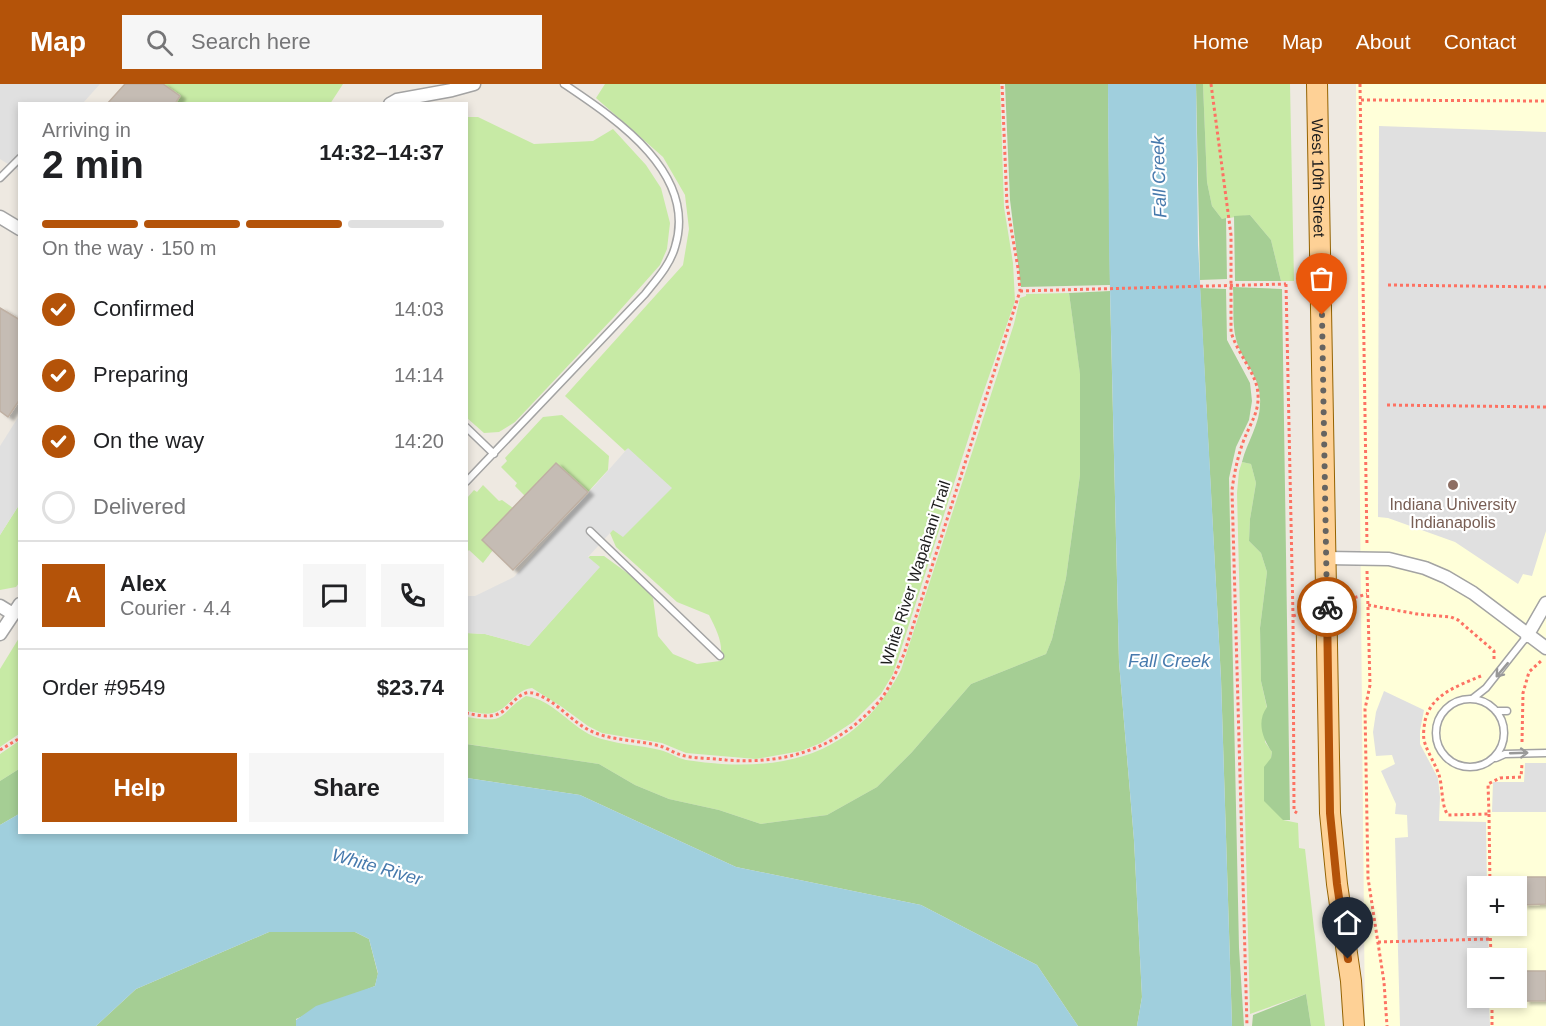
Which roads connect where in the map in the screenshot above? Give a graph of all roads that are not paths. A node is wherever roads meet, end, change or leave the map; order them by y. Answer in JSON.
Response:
{"nodes":[{"id":1,"x":474,"y":84,"type":"edge"},
{"id":2,"x":564,"y":84,"type":"edge"},
{"id":3,"x":1317,"y":84,"type":"edge"},
{"id":4,"x":394,"y":102,"type":"edge"},
{"id":5,"x":18,"y":160,"type":"edge"},
{"id":6,"x":0,"y":178,"type":"edge"},
{"id":7,"x":0,"y":216,"type":"edge"},
{"id":8,"x":18,"y":228,"type":"edge"},
{"id":9,"x":468,"y":430,"type":"edge"},
{"id":10,"x":494,"y":453,"type":"junction"},
{"id":11,"x":469,"y":474,"type":"edge"},
{"id":12,"x":590,"y":531,"type":"dead end"},
{"id":13,"x":1326,"y":558,"type":"junction"},
{"id":14,"x":1546,"y":603,"type":"edge"},
{"id":15,"x":0,"y":606,"type":"edge"},
{"id":16,"x":18,"y":607,"type":"edge"},
{"id":17,"x":0,"y":634,"type":"edge"},
{"id":18,"x":1527,"y":636,"type":"junction"},
{"id":19,"x":1546,"y":648,"type":"edge"},
{"id":20,"x":720,"y":656,"type":"dead end"},
{"id":21,"x":1472,"y":699,"type":"junction"},
{"id":22,"x":1496,"y":711,"type":"junction"},
{"id":23,"x":1507,"y":711,"type":"dead end"},
{"id":24,"x":1546,"y":753,"type":"edge"},
{"id":25,"x":1493,"y":759,"type":"junction"},
{"id":26,"x":1354,"y":1026,"type":"edge"}],
"edges":[{"from":1,"to":4,"type":"street"},
{"from":2,"to":10,"type":"lane"},
{"from":3,"to":13,"type":"main road","name":"West 10th Street"},
{"from":5,"to":6,"type":"lane"},
{"from":7,"to":8,"type":"street"},
{"from":9,"to":10,"type":"lane"},
{"from":10,"to":11,"type":"lane"},
{"from":12,"to":20,"type":"lane"},
{"from":13,"to":18,"type":"street"},
{"from":13,"to":26,"type":"main road","name":"West 10th Street"},
{"from":14,"to":18,"type":"street"},
{"from":15,"to":16,"type":"street"},
{"from":16,"to":17,"type":"street"},
{"from":18,"to":19,"type":"street"},
{"from":18,"to":21,"type":"lane","one_way":true},
{"from":21,"to":22,"type":"lane"},
{"from":21,"to":25,"type":"lane"},
{"from":22,"to":23,"type":"lane"},
{"from":22,"to":25,"type":"lane"},
{"from":25,"to":24,"type":"lane","one_way":true}]}
